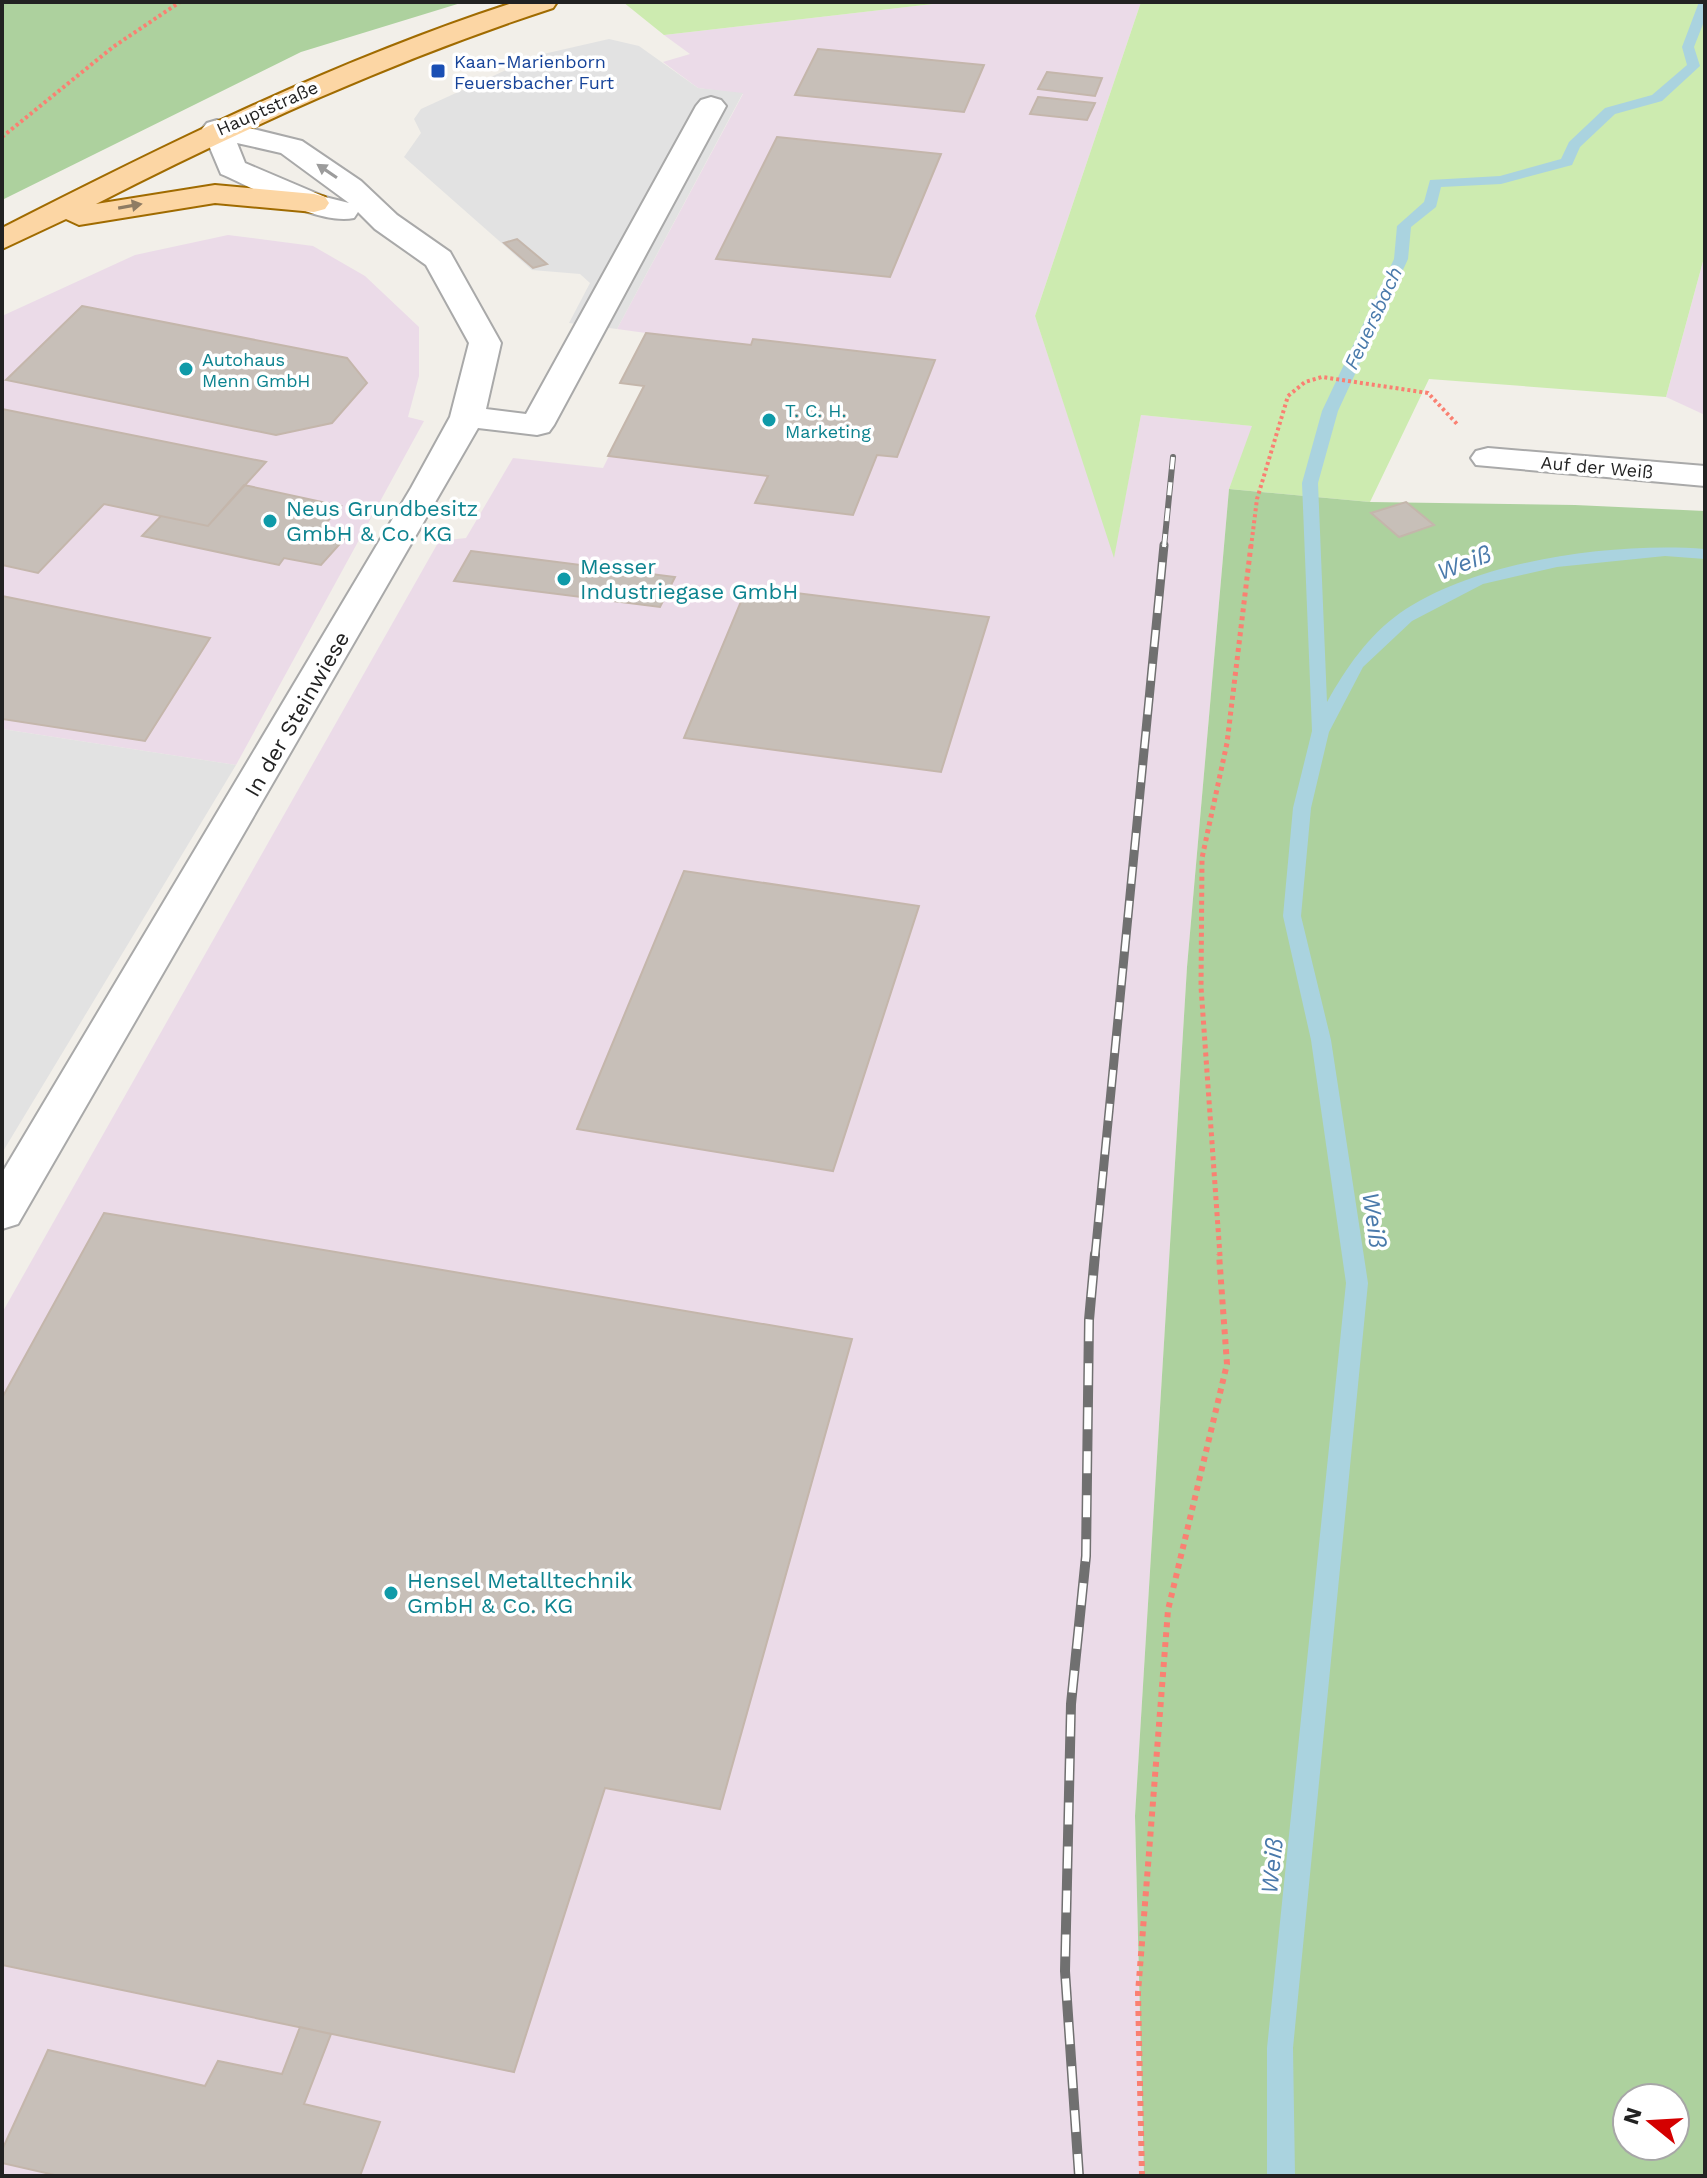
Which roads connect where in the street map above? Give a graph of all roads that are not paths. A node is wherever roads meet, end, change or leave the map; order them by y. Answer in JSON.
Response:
{"nodes":[{"id":1,"x":543,"y":2,"type":"edge"},
{"id":2,"x":711,"y":106,"type":"dead end"},
{"id":3,"x":217,"y":129,"type":"junction"},
{"id":4,"x":314,"y":203,"type":"junction"},
{"id":5,"x":386,"y":222,"type":"junction"},
{"id":6,"x":14,"y":234,"type":"edge"},
{"id":7,"x":467,"y":417,"type":"junction"},
{"id":8,"x":1488,"y":458,"type":"road end"},
{"id":9,"x":1705,"y":476,"type":"edge"},
{"id":10,"x":2,"y":1212,"type":"edge"}],
"edges":[{"from":1,"to":3,"type":"main road","name":"Hauptstraße"},
{"from":2,"to":7,"type":"street"},
{"from":3,"to":4,"type":"street","name":"In der Steinwiese"},
{"from":5,"to":3,"type":"street","name":"In der Steinwiese","one_way":true},
{"from":3,"to":6,"type":"main road","name":"Hauptstraße"},
{"from":4,"to":5,"type":"street","name":"In der Steinwiese"},
{"from":6,"to":4,"type":"main road","one_way":true},
{"from":5,"to":7,"type":"street","name":"In der Steinwiese"},
{"from":7,"to":10,"type":"street","name":"In der Steinwiese"},
{"from":8,"to":9,"type":"street","name":"Auf der Weiß"}]}
